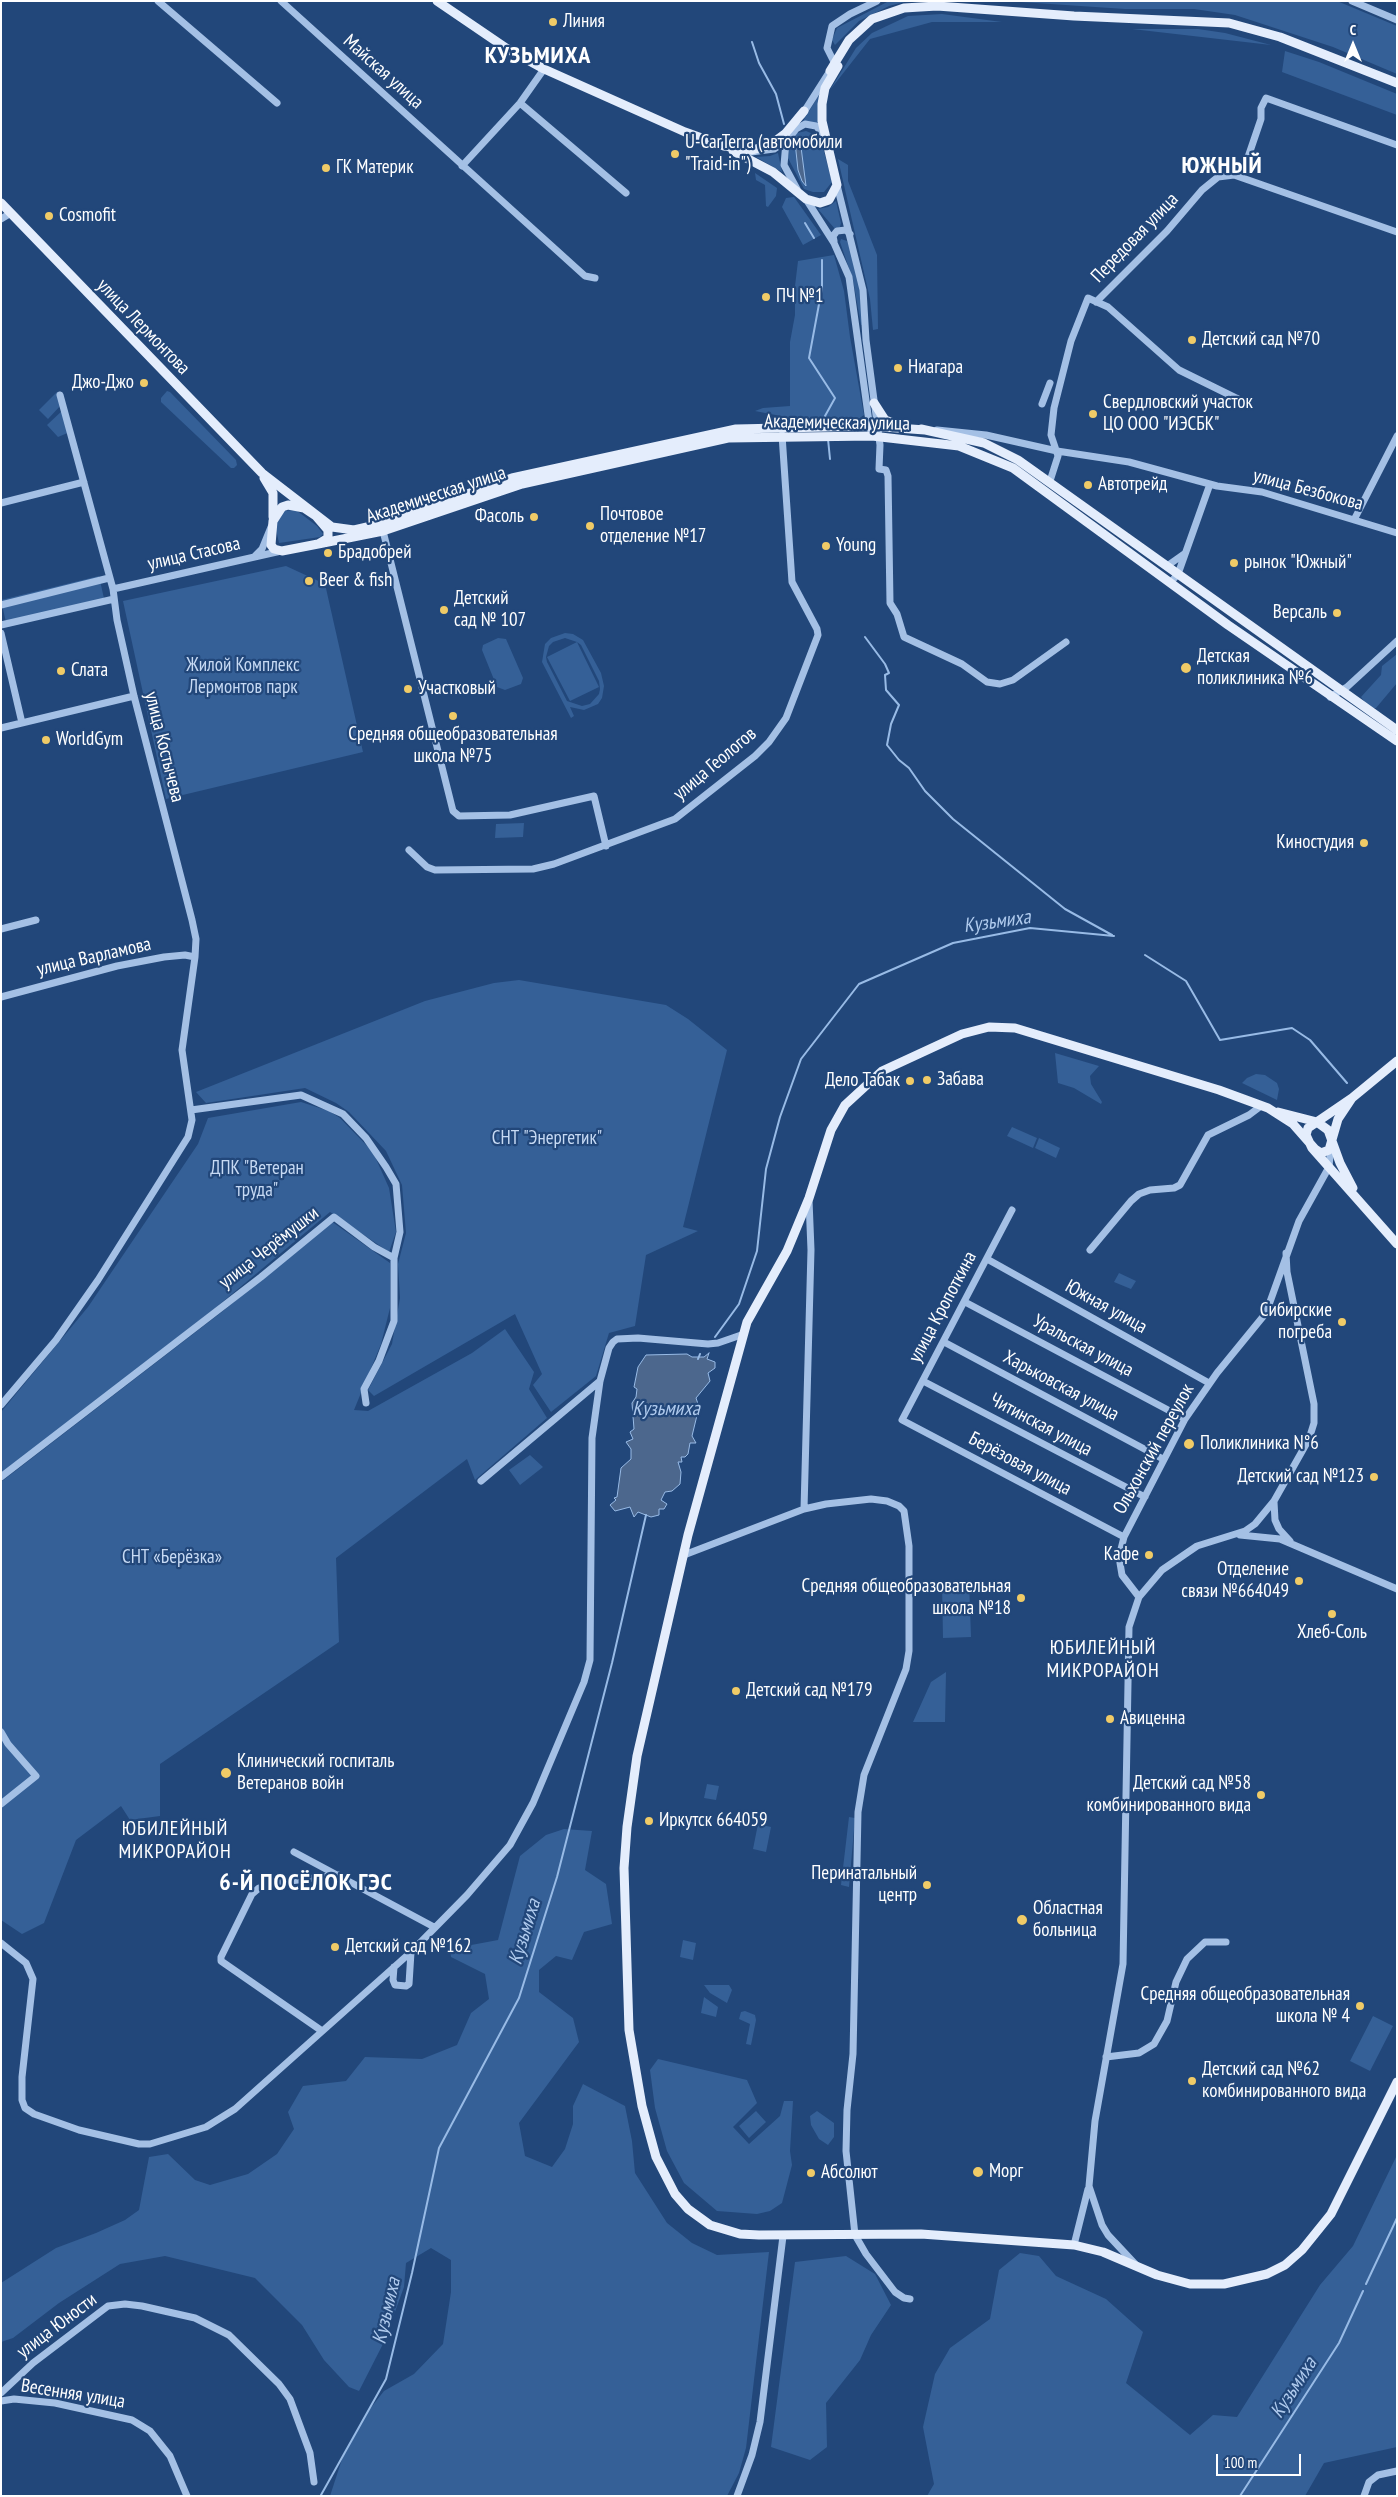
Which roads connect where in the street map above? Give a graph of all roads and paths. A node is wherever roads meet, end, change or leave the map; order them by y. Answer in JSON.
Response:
{"nodes":[{"id":1,"x":158,"y":1,"type":"edge"},
{"id":2,"x":281,"y":1,"type":"edge"},
{"id":3,"x":437,"y":1,"type":"edge"},
{"id":4,"x":877,"y":1,"type":"edge"},
{"id":5,"x":1352,"y":1,"type":"edge"},
{"id":6,"x":1397,"y":20,"type":"edge"},
{"id":7,"x":834,"y":68,"type":"junction"},
{"id":8,"x":544,"y":69,"type":"junction"},
{"id":9,"x":1397,"y":83,"type":"edge"},
{"id":10,"x":277,"y":103,"type":"dead end"},
{"id":11,"x":520,"y":103,"type":"junction"},
{"id":12,"x":804,"y":111,"type":"junction"},
{"id":13,"x":796,"y":128,"type":"junction"},
{"id":14,"x":788,"y":138,"type":"junction"},
{"id":15,"x":826,"y":140,"type":"junction"},
{"id":16,"x":1397,"y":145,"type":"edge"},
{"id":17,"x":724,"y":146,"type":"junction"},
{"id":18,"x":742,"y":149,"type":"junction"},
{"id":19,"x":462,"y":166,"type":"junction"},
{"id":20,"x":1234,"y":175,"type":"junction"},
{"id":21,"x":837,"y":185,"type":"junction"},
{"id":22,"x":626,"y":194,"type":"dead end"},
{"id":23,"x":805,"y":198,"type":"junction"},
{"id":24,"x":1,"y":203,"type":"edge"},
{"id":25,"x":12,"y":213,"type":"junction"},
{"id":26,"x":1,"y":219,"type":"edge"},
{"id":27,"x":1397,"y":232,"type":"edge"},
{"id":28,"x":850,"y":235,"type":"junction"},
{"id":29,"x":834,"y":243,"type":"junction"},
{"id":30,"x":595,"y":278,"type":"dead end"},
{"id":31,"x":1096,"y":302,"type":"junction"},
{"id":32,"x":1050,"y":383,"type":"dead end"},
{"id":33,"x":60,"y":395,"type":"dead end"},
{"id":34,"x":1238,"y":399,"type":"dead end"},
{"id":35,"x":874,"y":404,"type":"junction"},
{"id":36,"x":1042,"y":404,"type":"dead end"},
{"id":37,"x":926,"y":430,"type":"junction"},
{"id":38,"x":826,"y":431,"type":"junction"},
{"id":39,"x":874,"y":431,"type":"junction"},
{"id":40,"x":782,"y":435,"type":"junction"},
{"id":41,"x":1397,"y":436,"type":"edge"},
{"id":42,"x":1058,"y":451,"type":"junction"},
{"id":43,"x":262,"y":473,"type":"junction"},
{"id":44,"x":1050,"y":481,"type":"junction"},
{"id":45,"x":84,"y":482,"type":"junction"},
{"id":46,"x":1210,"y":484,"type":"junction"},
{"id":47,"x":1,"y":503,"type":"edge"},
{"id":48,"x":316,"y":516,"type":"junction"},
{"id":49,"x":1355,"y":518,"type":"junction"},
{"id":50,"x":272,"y":521,"type":"junction"},
{"id":51,"x":383,"y":531,"type":"junction"},
{"id":52,"x":1397,"y":533,"type":"edge"},
{"id":53,"x":318,"y":544,"type":"junction"},
{"id":54,"x":282,"y":551,"type":"junction"},
{"id":55,"x":1184,"y":554,"type":"junction"},
{"id":56,"x":247,"y":559,"type":"junction"},
{"id":57,"x":1167,"y":566,"type":"junction"},
{"id":58,"x":1178,"y":574,"type":"junction"},
{"id":59,"x":109,"y":578,"type":"junction"},
{"id":60,"x":1170,"y":584,"type":"junction"},
{"id":61,"x":113,"y":589,"type":"junction"},
{"id":62,"x":1199,"y":589,"type":"junction"},
{"id":63,"x":1189,"y":597,"type":"junction"},
{"id":64,"x":114,"y":599,"type":"junction"},
{"id":65,"x":1,"y":605,"type":"edge"},
{"id":66,"x":1,"y":625,"type":"edge"},
{"id":67,"x":1,"y":633,"type":"edge"},
{"id":68,"x":1397,"y":641,"type":"edge"},
{"id":69,"x":1066,"y":642,"type":"dead end"},
{"id":70,"x":1342,"y":692,"type":"junction"},
{"id":71,"x":134,"y":696,"type":"junction"},
{"id":72,"x":1330,"y":697,"type":"junction"},
{"id":73,"x":22,"y":723,"type":"junction"},
{"id":74,"x":1,"y":728,"type":"edge"},
{"id":75,"x":1397,"y":730,"type":"edge"},
{"id":76,"x":1397,"y":741,"type":"edge"},
{"id":77,"x":606,"y":846,"type":"junction"},
{"id":78,"x":409,"y":850,"type":"dead end"},
{"id":79,"x":36,"y":920,"type":"dead end"},
{"id":80,"x":1,"y":929,"type":"edge"},
{"id":81,"x":195,"y":957,"type":"junction"},
{"id":82,"x":1,"y":997,"type":"edge"},
{"id":83,"x":1397,"y":1061,"type":"edge"},
{"id":84,"x":1352,"y":1098,"type":"junction"},
{"id":85,"x":1261,"y":1106,"type":"junction"},
{"id":86,"x":191,"y":1110,"type":"junction"},
{"id":87,"x":1275,"y":1111,"type":"junction"},
{"id":88,"x":1333,"y":1111,"type":"junction"},
{"id":89,"x":1303,"y":1118,"type":"junction"},
{"id":90,"x":1314,"y":1124,"type":"junction"},
{"id":91,"x":1331,"y":1141,"type":"junction"},
{"id":92,"x":1310,"y":1145,"type":"junction"},
{"id":93,"x":1329,"y":1167,"type":"junction"},
{"id":94,"x":809,"y":1198,"type":"junction"},
{"id":95,"x":1012,"y":1210,"type":"dead end"},
{"id":96,"x":1370,"y":1213,"type":"junction"},
{"id":97,"x":1397,"y":1244,"type":"edge"},
{"id":98,"x":1090,"y":1250,"type":"dead end"},
{"id":99,"x":1286,"y":1252,"type":"junction"},
{"id":100,"x":394,"y":1258,"type":"junction"},
{"id":101,"x":987,"y":1259,"type":"junction"},
{"id":102,"x":965,"y":1302,"type":"junction"},
{"id":103,"x":744,"y":1334,"type":"junction"},
{"id":104,"x":944,"y":1342,"type":"junction"},
{"id":105,"x":600,"y":1381,"type":"junction"},
{"id":106,"x":923,"y":1381,"type":"junction"},
{"id":107,"x":1209,"y":1383,"type":"junction"},
{"id":108,"x":366,"y":1402,"type":"dead end"},
{"id":109,"x":1,"y":1405,"type":"edge"},
{"id":110,"x":1185,"y":1419,"type":"junction"},
{"id":111,"x":902,"y":1420,"type":"joint"},
{"id":112,"x":1163,"y":1459,"type":"junction"},
{"id":113,"x":1,"y":1477,"type":"edge"},
{"id":114,"x":481,"y":1481,"type":"dead end"},
{"id":115,"x":1144,"y":1497,"type":"junction"},
{"id":116,"x":1274,"y":1502,"type":"junction"},
{"id":117,"x":804,"y":1509,"type":"junction"},
{"id":118,"x":1232,"y":1536,"type":"junction"},
{"id":119,"x":1124,"y":1537,"type":"junction"},
{"id":120,"x":1295,"y":1544,"type":"junction"},
{"id":121,"x":684,"y":1555,"type":"junction"},
{"id":122,"x":1397,"y":1589,"type":"edge"},
{"id":123,"x":1139,"y":1597,"type":"junction"},
{"id":124,"x":1,"y":1732,"type":"edge"},
{"id":125,"x":1,"y":1804,"type":"edge"},
{"id":126,"x":294,"y":1852,"type":"dead end"},
{"id":127,"x":338,"y":1875,"type":"junction"},
{"id":128,"x":434,"y":1927,"type":"junction"},
{"id":129,"x":1226,"y":1942,"type":"dead end"},
{"id":130,"x":1,"y":1943,"type":"edge"},
{"id":131,"x":411,"y":1952,"type":"junction"},
{"id":132,"x":394,"y":1967,"type":"junction"},
{"id":133,"x":322,"y":2031,"type":"junction"},
{"id":134,"x":1106,"y":2057,"type":"junction"},
{"id":135,"x":1397,"y":2082,"type":"edge"},
{"id":136,"x":1089,"y":2186,"type":"junction"},
{"id":137,"x":855,"y":2234,"type":"junction"},
{"id":138,"x":783,"y":2236,"type":"junction"},
{"id":139,"x":1074,"y":2244,"type":"junction"},
{"id":140,"x":1137,"y":2266,"type":"junction"},
{"id":141,"x":910,"y":2299,"type":"dead end"},
{"id":142,"x":1,"y":2393,"type":"edge"},
{"id":143,"x":1,"y":2401,"type":"edge"},
{"id":144,"x":1397,"y":2471,"type":"edge"},
{"id":145,"x":314,"y":2482,"type":"dead end"},
{"id":146,"x":188,"y":2496,"type":"edge"},
{"id":147,"x":737,"y":2496,"type":"edge"},
{"id":148,"x":1364,"y":2496,"type":"edge"}],
"edges":[{"from":1,"to":10,"type":"street"},
{"from":2,"to":19,"type":"street","name":"Майская улица"},
{"from":3,"to":8,"type":"main road"},
{"from":4,"to":7,"type":"street"},
{"from":5,"to":6,"type":"street"},
{"from":7,"to":9,"type":"main road"},
{"from":7,"to":12,"type":"street"},
{"from":7,"to":15,"type":"main road"},
{"from":8,"to":11,"type":"street"},
{"from":8,"to":17,"type":"main road"},
{"from":11,"to":19,"type":"street"},
{"from":11,"to":22,"type":"street"},
{"from":12,"to":13,"type":"street"},
{"from":12,"to":18,"type":"main road"},
{"from":13,"to":14,"type":"street"},
{"from":13,"to":15,"type":"street"},
{"from":14,"to":18,"type":"street"},
{"from":14,"to":23,"type":"street"},
{"from":15,"to":21,"type":"main road"},
{"from":16,"to":20,"type":"street"},
{"from":17,"to":18,"type":"main road"},
{"from":17,"to":23,"type":"main road"},
{"from":19,"to":30,"type":"street","name":"Майская улица"},
{"from":20,"to":27,"type":"street"},
{"from":20,"to":31,"type":"street","name":"Передовая улица"},
{"from":21,"to":23,"type":"main road"},
{"from":21,"to":28,"type":"street"},
{"from":23,"to":29,"type":"street"},
{"from":24,"to":25,"type":"main road","name":"улица Лермонтова"},
{"from":25,"to":26,"type":"street"},
{"from":25,"to":43,"type":"main road","name":"улица Лермонтова"},
{"from":28,"to":29,"type":"street"},
{"from":28,"to":35,"type":"street"},
{"from":29,"to":39,"type":"street"},
{"from":31,"to":34,"type":"street"},
{"from":31,"to":42,"type":"street"},
{"from":32,"to":36,"type":"street"},
{"from":33,"to":45,"type":"street","name":"улица Костычева"},
{"from":35,"to":37,"type":"main road"},
{"from":35,"to":39,"type":"street"},
{"from":37,"to":39,"type":"main road"},
{"from":37,"to":42,"type":"street","name":"улица Безбокова"},
{"from":37,"to":44,"type":"main road"},
{"from":38,"to":39,"type":"main road","name":"Академическая улица"},
{"from":38,"to":40,"type":"main road","name":"Академическая улица"},
{"from":38,"to":48,"type":"main road","name":"улица Лермонтова"},
{"from":39,"to":60,"type":"main road","name":"Академическая улица"},
{"from":39,"to":69,"type":"street"},
{"from":40,"to":51,"type":"main road","name":"Академическая улица"},
{"from":40,"to":77,"type":"street","name":"улица Геологов"},
{"from":41,"to":49,"type":"street"},
{"from":42,"to":44,"type":"street"},
{"from":42,"to":46,"type":"street","name":"улица Безбокова"},
{"from":43,"to":48,"type":"main road","name":"улица Лермонтова"},
{"from":43,"to":50,"type":"main road","name":"улица Лермонтова"},
{"from":44,"to":57,"type":"main road"},
{"from":45,"to":47,"type":"street"},
{"from":45,"to":59,"type":"street","name":"улица Костычева"},
{"from":46,"to":49,"type":"street","name":"улица Безбокова"},
{"from":46,"to":55,"type":"street"},
{"from":48,"to":50,"type":"main road"},
{"from":48,"to":53,"type":"main road"},
{"from":49,"to":52,"type":"street","name":"улица Безбокова"},
{"from":50,"to":54,"type":"main road"},
{"from":50,"to":56,"type":"street","name":"улица Лермонтова"},
{"from":51,"to":53,"type":"main road","name":"Академическая улица"},
{"from":51,"to":77,"type":"street"},
{"from":53,"to":54,"type":"main road"},
{"from":54,"to":56,"type":"street","name":"улица Стасова"},
{"from":55,"to":57,"type":"street"},
{"from":55,"to":58,"type":"street"},
{"from":56,"to":61,"type":"street","name":"улица Стасова"},
{"from":57,"to":58,"type":"main road"},
{"from":58,"to":60,"type":"street"},
{"from":58,"to":62,"type":"main road"},
{"from":59,"to":61,"type":"street","name":"улица Костычева"},
{"from":59,"to":65,"type":"street"},
{"from":60,"to":63,"type":"main road","name":"Академическая улица"},
{"from":61,"to":64,"type":"street","name":"улица Костычева"},
{"from":62,"to":63,"type":"main road"},
{"from":62,"to":70,"type":"main road"},
{"from":63,"to":72,"type":"main road","name":"Академическая улица"},
{"from":64,"to":66,"type":"street"},
{"from":64,"to":71,"type":"street","name":"улица Костычева"},
{"from":67,"to":73,"type":"street"},
{"from":68,"to":70,"type":"street"},
{"from":70,"to":72,"type":"street"},
{"from":70,"to":75,"type":"main road"},
{"from":71,"to":73,"type":"street"},
{"from":71,"to":81,"type":"street","name":"улица Костычева"},
{"from":72,"to":76,"type":"main road","name":"Академическая улица"},
{"from":73,"to":74,"type":"street"},
{"from":77,"to":78,"type":"street","name":"улица Геологов"},
{"from":79,"to":80,"type":"street"},
{"from":81,"to":82,"type":"street","name":"улица Варламова"},
{"from":81,"to":86,"type":"street","name":"улица Костычева"},
{"from":83,"to":84,"type":"main road"},
{"from":84,"to":88,"type":"main road"},
{"from":84,"to":91,"type":"main road"},
{"from":85,"to":87,"type":"main road"},
{"from":85,"to":94,"type":"main road"},
{"from":85,"to":98,"type":"street"},
{"from":86,"to":100,"type":"street"},
{"from":86,"to":109,"type":"street","name":"улица Костычева"},
{"from":87,"to":89,"type":"main road"},
{"from":87,"to":92,"type":"main road"},
{"from":88,"to":89,"type":"main road"},
{"from":88,"to":90,"type":"main road"},
{"from":89,"to":90,"type":"main road"},
{"from":90,"to":91,"type":"main road"},
{"from":90,"to":92,"type":"main road"},
{"from":91,"to":92,"type":"main road"},
{"from":91,"to":93,"type":"street"},
{"from":91,"to":96,"type":"main road"},
{"from":92,"to":93,"type":"main road"},
{"from":93,"to":96,"type":"main road"},
{"from":93,"to":99,"type":"street","name":"Ольхонский переулок"},
{"from":94,"to":103,"type":"main road"},
{"from":94,"to":117,"type":"street"},
{"from":95,"to":101,"type":"street","name":"улица Кропоткина"},
{"from":96,"to":97,"type":"main road"},
{"from":99,"to":107,"type":"street","name":"Ольхонский переулок"},
{"from":99,"to":116,"type":"street"},
{"from":100,"to":108,"type":"street"},
{"from":100,"to":113,"type":"street","name":"улица Черёмушки"},
{"from":101,"to":102,"type":"street","name":"улица Кропоткина"},
{"from":101,"to":107,"type":"street","name":"Южная улица"},
{"from":102,"to":104,"type":"street","name":"улица Кропоткина"},
{"from":102,"to":110,"type":"street","name":"Уральская улица"},
{"from":103,"to":105,"type":"street"},
{"from":103,"to":121,"type":"main road"},
{"from":104,"to":106,"type":"street","name":"улица Кропоткина"},
{"from":104,"to":112,"type":"street","name":"Харьковская улица"},
{"from":105,"to":114,"type":"street"},
{"from":105,"to":128,"type":"street"},
{"from":106,"to":111,"type":"street","name":"улица Кропоткина"},
{"from":106,"to":115,"type":"street","name":"Читинская улица"},
{"from":107,"to":110,"type":"street","name":"Ольхонский переулок"},
{"from":110,"to":112,"type":"street","name":"Ольхонский переулок"},
{"from":111,"to":119,"type":"street","name":"Берёзовая улица"},
{"from":112,"to":115,"type":"street","name":"Ольхонский переулок"},
{"from":115,"to":119,"type":"street","name":"Ольхонский переулок"},
{"from":116,"to":118,"type":"street"},
{"from":116,"to":120,"type":"street"},
{"from":117,"to":121,"type":"street"},
{"from":117,"to":137,"type":"street"},
{"from":118,"to":120,"type":"street"},
{"from":118,"to":123,"type":"street"},
{"from":119,"to":123,"type":"street","name":"Ольхонский переулок"},
{"from":120,"to":122,"type":"street"},
{"from":121,"to":138,"type":"main road"},
{"from":123,"to":134,"type":"street"},
{"from":124,"to":125,"type":"street"},
{"from":126,"to":127,"type":"street"},
{"from":127,"to":128,"type":"street"},
{"from":127,"to":133,"type":"street"},
{"from":128,"to":131,"type":"street"},
{"from":129,"to":134,"type":"street"},
{"from":130,"to":133,"type":"street"},
{"from":131,"to":132,"type":"street"},
{"from":131,"to":132,"type":"street"},
{"from":132,"to":133,"type":"street"},
{"from":134,"to":136,"type":"street"},
{"from":135,"to":140,"type":"main road"},
{"from":136,"to":139,"type":"street"},
{"from":136,"to":140,"type":"street"},
{"from":137,"to":138,"type":"main road"},
{"from":137,"to":139,"type":"main road"},
{"from":137,"to":141,"type":"street"},
{"from":138,"to":147,"type":"street"},
{"from":139,"to":140,"type":"main road"},
{"from":142,"to":145,"type":"street","name":"улица Юности"},
{"from":143,"to":146,"type":"street","name":"Весенняя улица"},
{"from":144,"to":148,"type":"street"}]}
